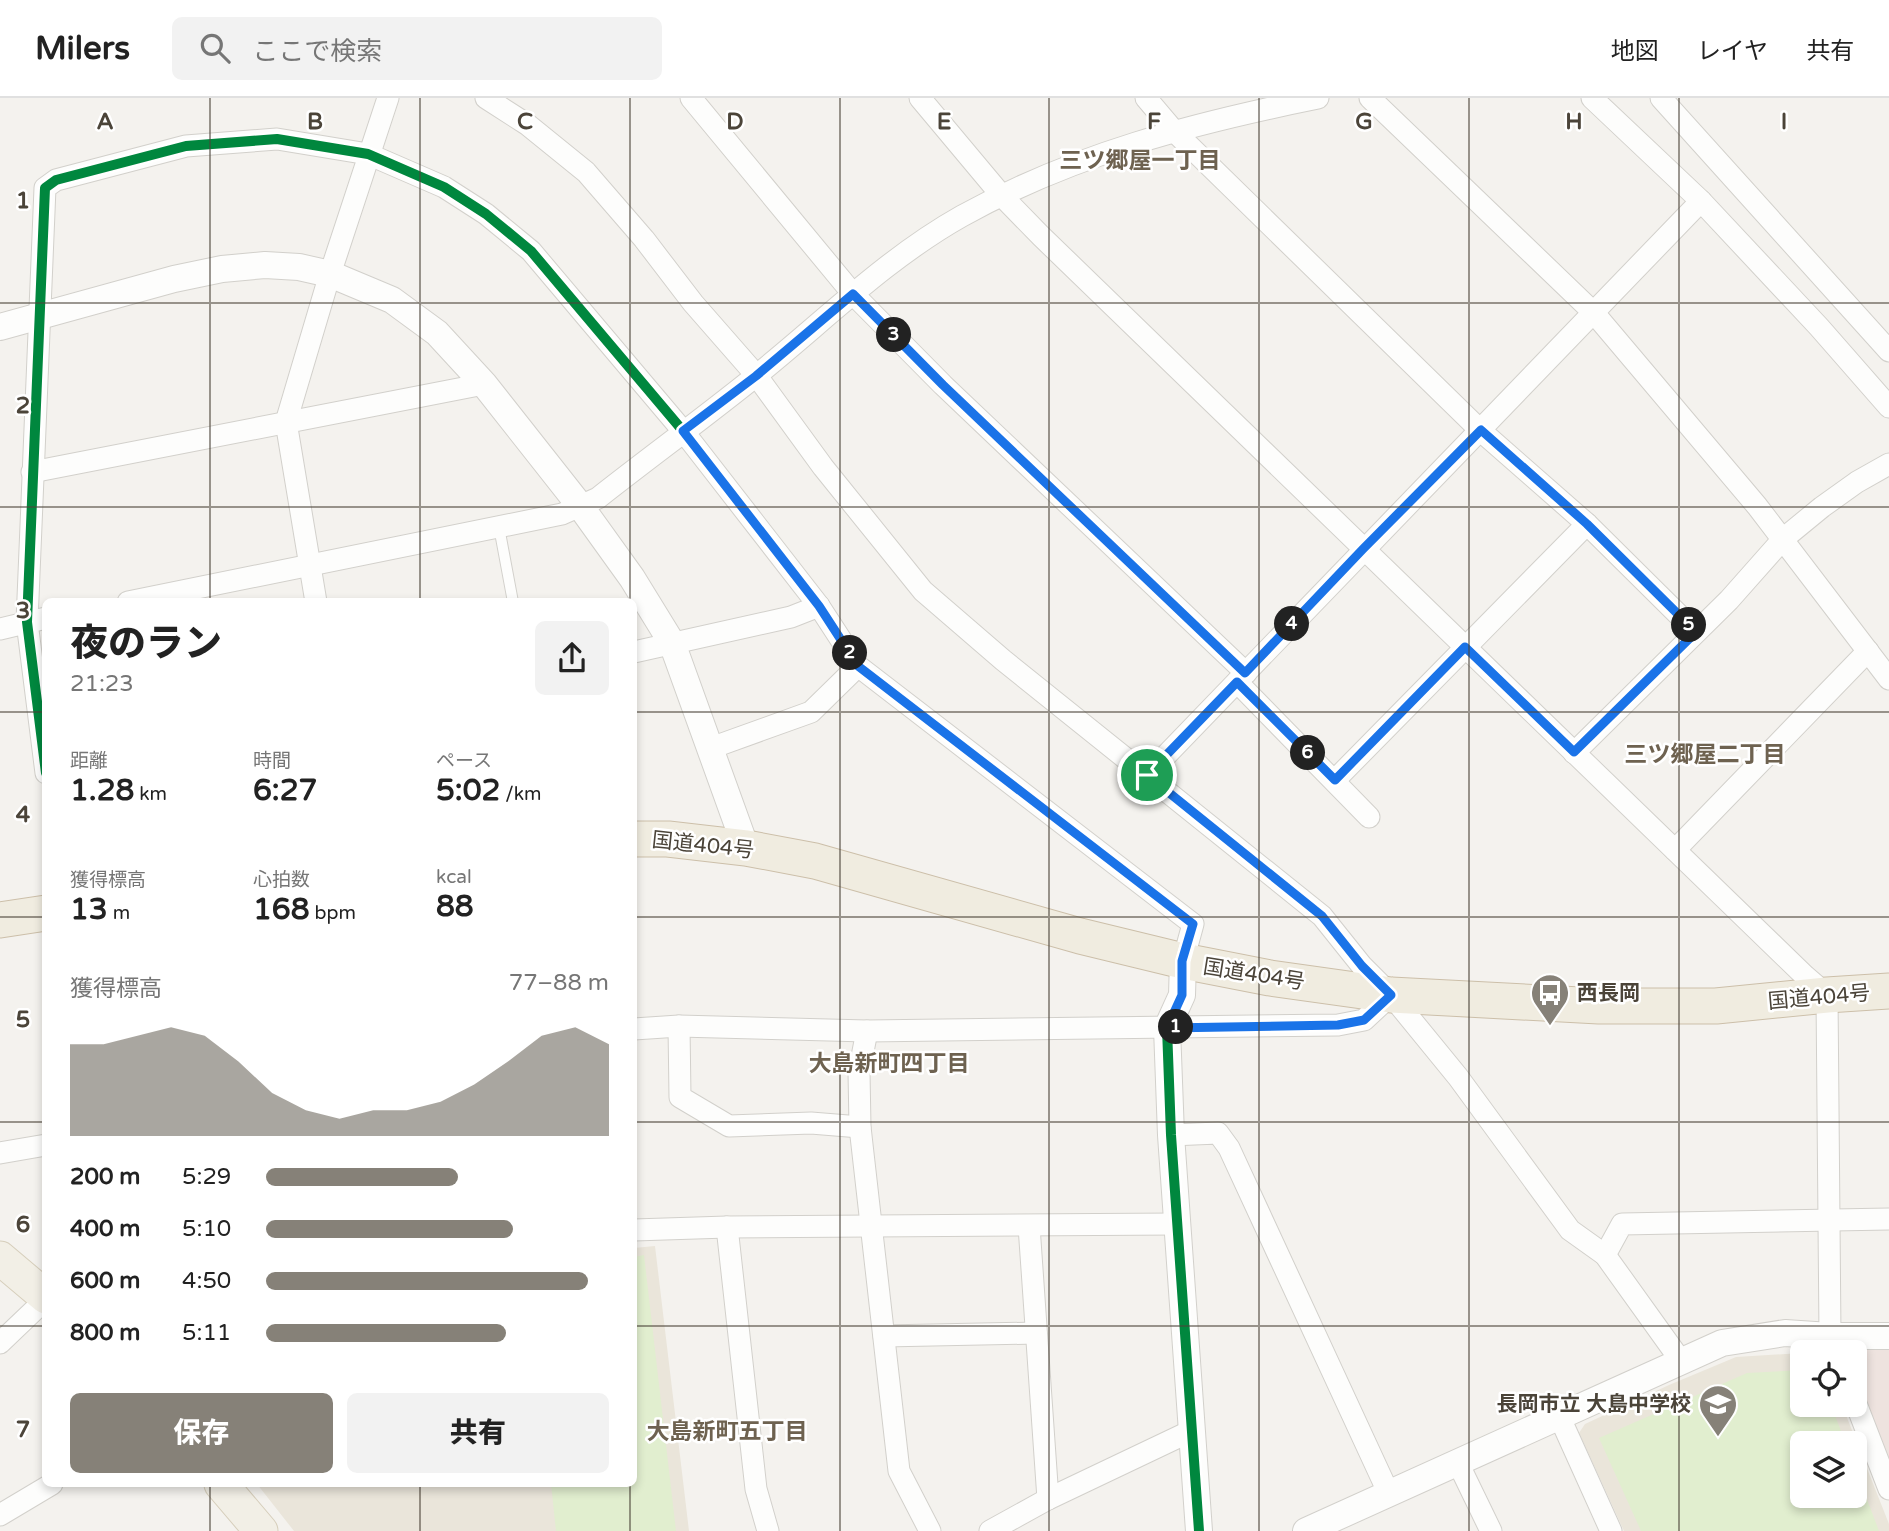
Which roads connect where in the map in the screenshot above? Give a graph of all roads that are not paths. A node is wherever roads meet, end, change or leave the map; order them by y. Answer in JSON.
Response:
{"nodes":[{"id":1,"x":388,"y":98,"type":"edge"},
{"id":2,"x":486,"y":98,"type":"edge"},
{"id":3,"x":691,"y":98,"type":"edge"},
{"id":4,"x":920,"y":98,"type":"edge"},
{"id":5,"x":1146,"y":98,"type":"edge"},
{"id":6,"x":1318,"y":98,"type":"edge"},
{"id":7,"x":1370,"y":98,"type":"edge"},
{"id":8,"x":1592,"y":98,"type":"edge"},
{"id":9,"x":1661,"y":98,"type":"edge"},
{"id":10,"x":1174,"y":131,"type":"junction"},
{"id":11,"x":368,"y":155,"type":"junction"},
{"id":12,"x":1002,"y":196,"type":"junction"},
{"id":13,"x":1701,"y":201,"type":"junction"},
{"id":14,"x":330,"y":274,"type":"junction"},
{"id":15,"x":853,"y":294,"type":"junction"},
{"id":16,"x":1594,"y":313,"type":"junction"},
{"id":17,"x":40,"y":316,"type":"junction"},
{"id":18,"x":0,"y":327,"type":"edge"},
{"id":19,"x":1889,"y":351,"type":"edge"},
{"id":20,"x":756,"y":376,"type":"junction"},
{"id":21,"x":484,"y":384,"type":"junction"},
{"id":22,"x":1889,"y":407,"type":"edge"},
{"id":23,"x":286,"y":422,"type":"junction"},
{"id":24,"x":1481,"y":430,"type":"junction"},
{"id":25,"x":683,"y":431,"type":"junction"},
{"id":26,"x":1889,"y":464,"type":"edge"},
{"id":27,"x":32,"y":472,"type":"junction"},
{"id":28,"x":581,"y":507,"type":"junction"},
{"id":29,"x":1587,"y":524,"type":"junction"},
{"id":30,"x":499,"y":527,"type":"junction"},
{"id":31,"x":1783,"y":540,"type":"junction"},
{"id":32,"x":1363,"y":549,"type":"junction"},
{"id":33,"x":310,"y":566,"type":"junction"},
{"id":34,"x":148,"y":598,"type":"edge"},
{"id":35,"x":315,"y":598,"type":"edge"},
{"id":36,"x":512,"y":598,"type":"edge"},
{"id":37,"x":819,"y":606,"type":"junction"},
{"id":38,"x":36,"y":620,"type":"edge"},
{"id":39,"x":0,"y":629,"type":"edge"},
{"id":40,"x":1696,"y":632,"type":"junction"},
{"id":41,"x":672,"y":643,"type":"junction"},
{"id":42,"x":1465,"y":647,"type":"junction"},
{"id":43,"x":637,"y":651,"type":"edge"},
{"id":44,"x":1868,"y":651,"type":"junction"},
{"id":45,"x":858,"y":666,"type":"junction"},
{"id":46,"x":1241,"y":678,"type":"junction"},
{"id":47,"x":1889,"y":679,"type":"edge"},
{"id":48,"x":42,"y":718,"type":"edge"},
{"id":49,"x":711,"y":748,"type":"junction"},
{"id":50,"x":1574,"y":752,"type":"junction"},
{"id":51,"x":1147,"y":775,"type":"junction"},
{"id":52,"x":1335,"y":780,"type":"junction"},
{"id":53,"x":1369,"y":817,"type":"dead end"},
{"id":54,"x":637,"y":839,"type":"edge"},
{"id":55,"x":746,"y":848,"type":"junction"},
{"id":56,"x":1675,"y":850,"type":"junction"},
{"id":57,"x":42,"y":914,"type":"edge"},
{"id":58,"x":0,"y":920,"type":"edge"},
{"id":59,"x":1182,"y":961,"type":"junction"},
{"id":60,"x":1889,"y":991,"type":"edge"},
{"id":61,"x":1391,"y":995,"type":"junction"},
{"id":62,"x":1827,"y":995,"type":"junction"},
{"id":63,"x":679,"y":1026,"type":"junction"},
{"id":64,"x":1167,"y":1028,"type":"junction"},
{"id":65,"x":637,"y":1029,"type":"edge"},
{"id":66,"x":867,"y":1031,"type":"junction"},
{"id":67,"x":860,"y":1127,"type":"junction"},
{"id":68,"x":1171,"y":1135,"type":"junction"},
{"id":69,"x":42,"y":1146,"type":"edge"},
{"id":70,"x":0,"y":1153,"type":"edge"},
{"id":71,"x":1830,"y":1219,"type":"junction"},
{"id":72,"x":1889,"y":1219,"type":"edge"},
{"id":73,"x":1177,"y":1224,"type":"junction"},
{"id":74,"x":1029,"y":1226,"type":"junction"},
{"id":75,"x":727,"y":1227,"type":"junction"},
{"id":76,"x":871,"y":1228,"type":"junction"},
{"id":77,"x":637,"y":1230,"type":"edge"},
{"id":78,"x":1605,"y":1255,"type":"junction"},
{"id":79,"x":0,"y":1258,"type":"edge"},
{"id":80,"x":42,"y":1295,"type":"edge"},
{"id":81,"x":42,"y":1302,"type":"edge"},
{"id":82,"x":1036,"y":1333,"type":"junction"},
{"id":83,"x":884,"y":1336,"type":"junction"},
{"id":84,"x":1889,"y":1336,"type":"edge"},
{"id":85,"x":1816,"y":1340,"type":"edge"},
{"id":86,"x":1833,"y":1340,"type":"edge"},
{"id":87,"x":1861,"y":1340,"type":"edge"},
{"id":88,"x":0,"y":1343,"type":"edge"},
{"id":89,"x":1681,"y":1361,"type":"junction"},
{"id":90,"x":1861,"y":1417,"type":"edge"},
{"id":91,"x":1560,"y":1418,"type":"junction"},
{"id":92,"x":1193,"y":1430,"type":"junction"},
{"id":93,"x":1458,"y":1463,"type":"junction"},
{"id":94,"x":47,"y":1487,"type":"edge"},
{"id":95,"x":222,"y":1487,"type":"edge"},
{"id":96,"x":1889,"y":1489,"type":"edge"},
{"id":97,"x":1390,"y":1493,"type":"junction"},
{"id":98,"x":1048,"y":1499,"type":"junction"},
{"id":99,"x":0,"y":1515,"type":"edge"},
{"id":100,"x":250,"y":1528,"type":"edge"},
{"id":101,"x":768,"y":1531,"type":"edge"},
{"id":102,"x":930,"y":1531,"type":"edge"},
{"id":103,"x":990,"y":1531,"type":"edge"},
{"id":104,"x":1199,"y":1531,"type":"edge"},
{"id":105,"x":1306,"y":1531,"type":"edge"},
{"id":106,"x":1491,"y":1531,"type":"edge"},
{"id":107,"x":1611,"y":1531,"type":"edge"}],
"edges":[{"from":1,"to":11,"type":"street"},
{"from":2,"to":20,"type":"street"},
{"from":3,"to":15,"type":"street"},
{"from":4,"to":12,"type":"street"},
{"from":5,"to":10,"type":"street"},
{"from":6,"to":10,"type":"street"},
{"from":7,"to":16,"type":"street"},
{"from":8,"to":13,"type":"street"},
{"from":9,"to":19,"type":"street"},
{"from":10,"to":12,"type":"street"},
{"from":10,"to":24,"type":"street"},
{"from":11,"to":14,"type":"street"},
{"from":11,"to":17,"type":"street"},
{"from":11,"to":25,"type":"street"},
{"from":12,"to":15,"type":"street"},
{"from":12,"to":32,"type":"street"},
{"from":13,"to":16,"type":"street"},
{"from":13,"to":22,"type":"street"},
{"from":14,"to":17,"type":"street"},
{"from":14,"to":21,"type":"street"},
{"from":14,"to":23,"type":"street"},
{"from":15,"to":20,"type":"street"},
{"from":15,"to":46,"type":"street"},
{"from":16,"to":24,"type":"street"},
{"from":16,"to":31,"type":"street"},
{"from":17,"to":18,"type":"street"},
{"from":17,"to":27,"type":"street"},
{"from":20,"to":25,"type":"street"},
{"from":20,"to":51,"type":"street"},
{"from":21,"to":23,"type":"street"},
{"from":21,"to":28,"type":"street"},
{"from":23,"to":27,"type":"street"},
{"from":23,"to":33,"type":"street"},
{"from":24,"to":29,"type":"street"},
{"from":24,"to":32,"type":"street"},
{"from":25,"to":28,"type":"street"},
{"from":25,"to":37,"type":"street"},
{"from":26,"to":31,"type":"street"},
{"from":27,"to":38,"type":"street"},
{"from":28,"to":30,"type":"street"},
{"from":28,"to":41,"type":"street"},
{"from":29,"to":40,"type":"street"},
{"from":29,"to":42,"type":"street"},
{"from":30,"to":33,"type":"street"},
{"from":30,"to":36,"type":"lane"},
{"from":31,"to":40,"type":"street"},
{"from":31,"to":44,"type":"street"},
{"from":32,"to":42,"type":"street"},
{"from":32,"to":46,"type":"street"},
{"from":33,"to":34,"type":"street"},
{"from":33,"to":35,"type":"street"},
{"from":37,"to":41,"type":"street"},
{"from":37,"to":45,"type":"street"},
{"from":38,"to":39,"type":"street"},
{"from":38,"to":48,"type":"street"},
{"from":40,"to":50,"type":"street"},
{"from":41,"to":43,"type":"street"},
{"from":41,"to":49,"type":"street"},
{"from":42,"to":50,"type":"street"},
{"from":42,"to":52,"type":"street"},
{"from":44,"to":47,"type":"street"},
{"from":44,"to":56,"type":"street"},
{"from":45,"to":49,"type":"street"},
{"from":45,"to":59,"type":"street"},
{"from":46,"to":51,"type":"street"},
{"from":46,"to":52,"type":"street"},
{"from":49,"to":55,"type":"street"},
{"from":50,"to":56,"type":"street"},
{"from":51,"to":61,"type":"street"},
{"from":52,"to":53,"type":"street"},
{"from":54,"to":55,"type":"highway","name":"国道404号"},
{"from":55,"to":59,"type":"highway","name":"国道404号"},
{"from":56,"to":62,"type":"street"},
{"from":57,"to":58,"type":"highway"},
{"from":59,"to":61,"type":"highway","name":"国道404号"},
{"from":59,"to":64,"type":"street"},
{"from":60,"to":62,"type":"highway","name":"国道404号"},
{"from":61,"to":62,"type":"highway","name":"国道404号"},
{"from":61,"to":64,"type":"street"},
{"from":61,"to":78,"type":"street"},
{"from":62,"to":71,"type":"street"},
{"from":63,"to":65,"type":"street"},
{"from":63,"to":66,"type":"street"},
{"from":63,"to":67,"type":"street"},
{"from":64,"to":66,"type":"street"},
{"from":64,"to":68,"type":"street"},
{"from":66,"to":67,"type":"street"},
{"from":67,"to":76,"type":"street"},
{"from":68,"to":73,"type":"street"},
{"from":68,"to":97,"type":"street"},
{"from":69,"to":70,"type":"street"},
{"from":71,"to":72,"type":"street"},
{"from":71,"to":78,"type":"street"},
{"from":71,"to":86,"type":"street"},
{"from":73,"to":74,"type":"street"},
{"from":73,"to":92,"type":"street"},
{"from":74,"to":76,"type":"street"},
{"from":74,"to":82,"type":"street"},
{"from":75,"to":76,"type":"street"},
{"from":75,"to":77,"type":"street"},
{"from":75,"to":101,"type":"street"},
{"from":76,"to":83,"type":"street"},
{"from":78,"to":89,"type":"street"},
{"from":79,"to":80,"type":"main road"},
{"from":81,"to":88,"type":"street"},
{"from":82,"to":83,"type":"street"},
{"from":82,"to":98,"type":"street"},
{"from":83,"to":102,"type":"street"},
{"from":84,"to":87,"type":"street"},
{"from":85,"to":89,"type":"street"},
{"from":89,"to":91,"type":"street"},
{"from":90,"to":96,"type":"street"},
{"from":91,"to":93,"type":"street"},
{"from":91,"to":107,"type":"street"},
{"from":92,"to":98,"type":"street"},
{"from":92,"to":104,"type":"street"},
{"from":93,"to":97,"type":"street"},
{"from":93,"to":106,"type":"street"},
{"from":94,"to":99,"type":"street"},
{"from":95,"to":100,"type":"main road"},
{"from":97,"to":105,"type":"street"},
{"from":98,"to":103,"type":"street"}]}
